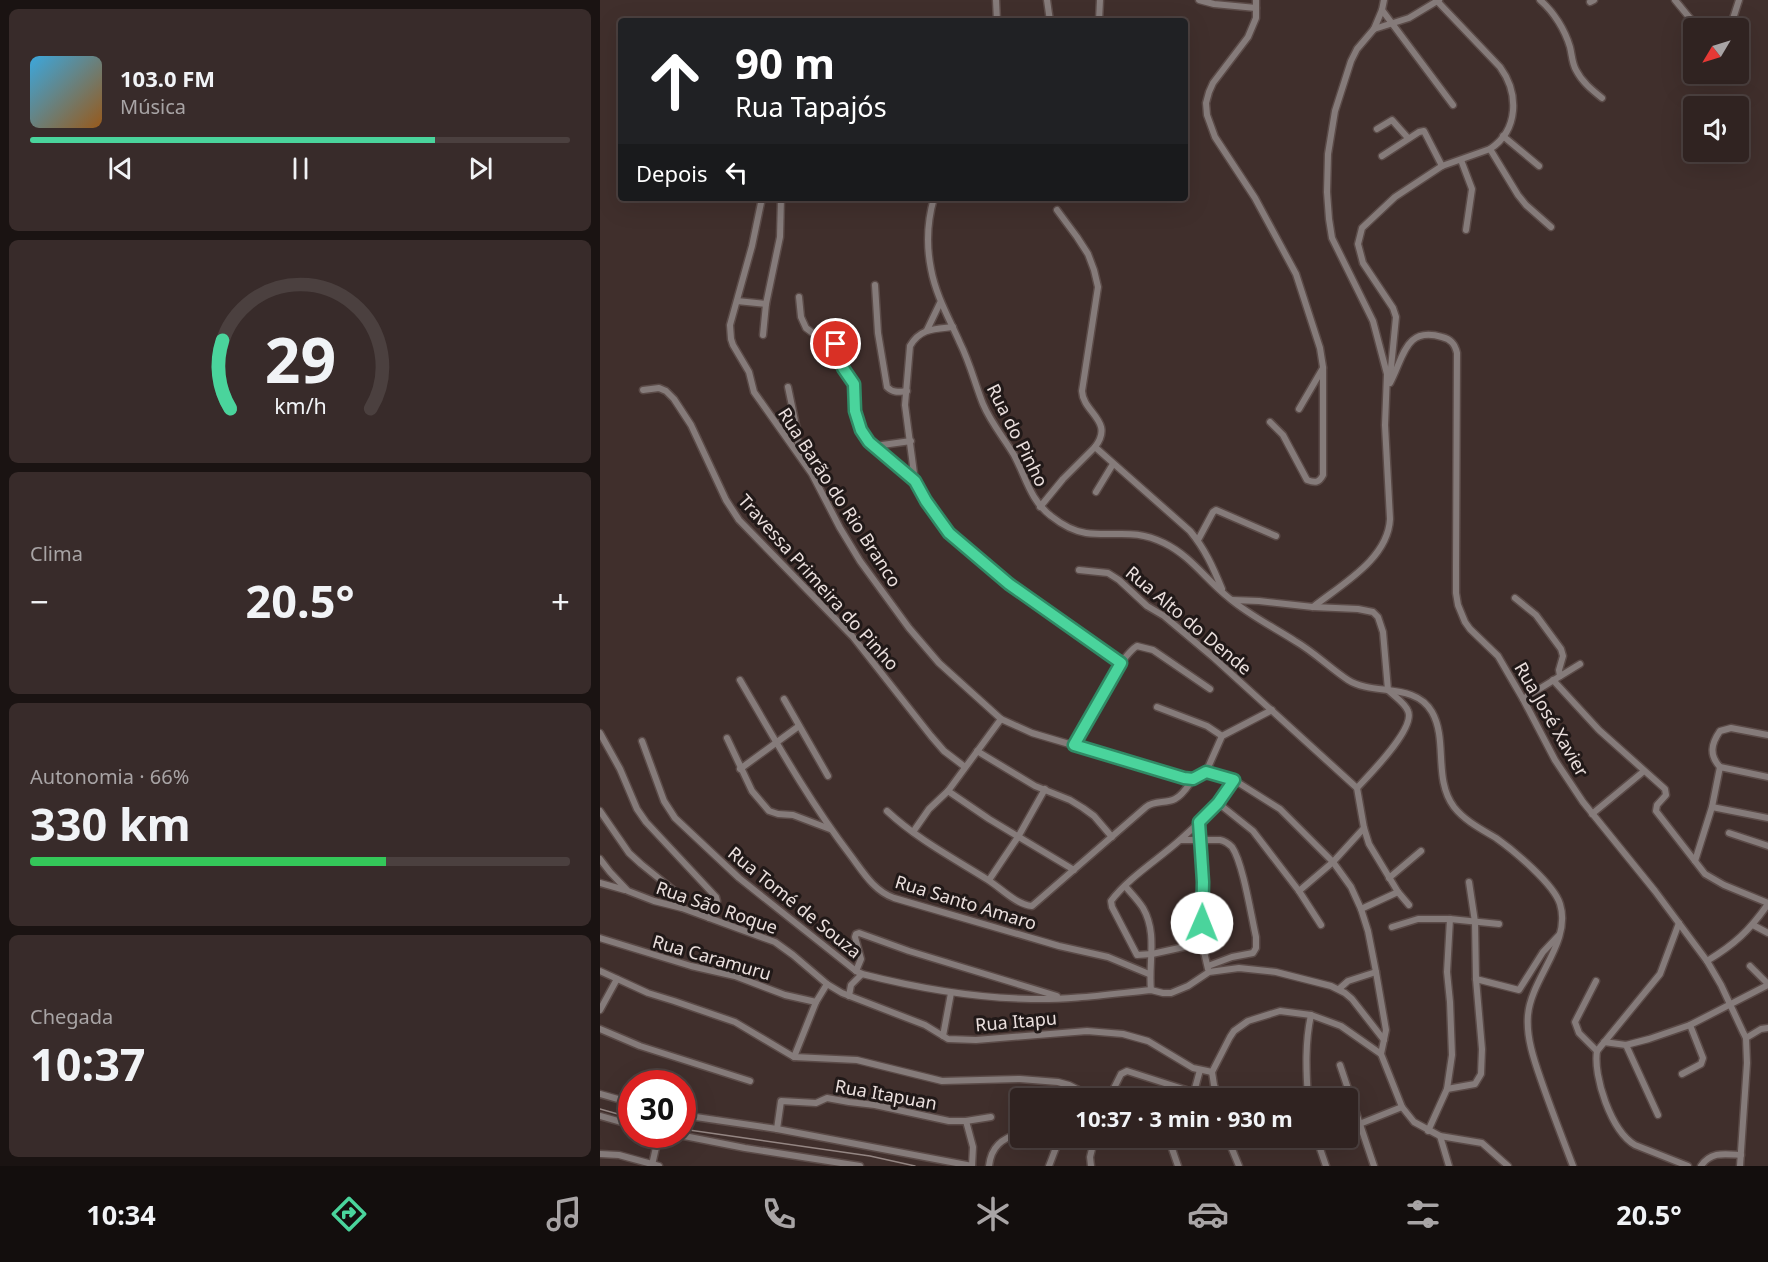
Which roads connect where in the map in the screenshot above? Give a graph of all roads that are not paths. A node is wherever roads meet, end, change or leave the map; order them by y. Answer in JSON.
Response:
{"nodes":[{"id":1,"x":996,"y":0,"type":"edge"},
{"id":2,"x":1047,"y":0,"type":"edge"},
{"id":3,"x":1100,"y":0,"type":"edge"},
{"id":4,"x":1199,"y":0,"type":"edge"},
{"id":5,"x":1384,"y":0,"type":"edge"},
{"id":6,"x":1539,"y":0,"type":"edge"},
{"id":7,"x":1675,"y":0,"type":"edge"},
{"id":8,"x":1739,"y":0,"type":"edge"},
{"id":9,"x":1439,"y":1,"type":"edge"},
{"id":10,"x":1256,"y":4,"type":"edge"},
{"id":11,"x":1382,"y":10,"type":"junction"},
{"id":12,"x":997,"y":18,"type":"edge"},
{"id":13,"x":1050,"y":18,"type":"edge"},
{"id":14,"x":1099,"y":18,"type":"edge"},
{"id":15,"x":1690,"y":18,"type":"edge"},
{"id":16,"x":1733,"y":18,"type":"edge"},
{"id":17,"x":1392,"y":25,"type":"junction"},
{"id":18,"x":1374,"y":29,"type":"junction"},
{"id":19,"x":1602,"y":98,"type":"dead end"},
{"id":20,"x":1453,"y":105,"type":"dead end"},
{"id":21,"x":1377,"y":129,"type":"dead end"},
{"id":22,"x":1503,"y":136,"type":"junction"},
{"id":23,"x":1408,"y":138,"type":"junction"},
{"id":24,"x":1490,"y":149,"type":"junction"},
{"id":25,"x":1382,"y":156,"type":"dead end"},
{"id":26,"x":1461,"y":160,"type":"junction"},
{"id":27,"x":1442,"y":166,"type":"junction"},
{"id":28,"x":1539,"y":166,"type":"dead end"},
{"id":29,"x":761,"y":201,"type":"edge"},
{"id":30,"x":781,"y":201,"type":"edge"},
{"id":31,"x":933,"y":201,"type":"edge"},
{"id":32,"x":1057,"y":210,"type":"dead end"},
{"id":33,"x":1551,"y":227,"type":"dead end"},
{"id":34,"x":1466,"y":230,"type":"dead end"},
{"id":35,"x":875,"y":285,"type":"dead end"},
{"id":36,"x":799,"y":297,"type":"dead end"},
{"id":37,"x":736,"y":301,"type":"junction"},
{"id":38,"x":940,"y":303,"type":"junction"},
{"id":39,"x":766,"y":304,"type":"junction"},
{"id":40,"x":953,"y":327,"type":"junction"},
{"id":41,"x":927,"y":330,"type":"junction"},
{"id":42,"x":764,"y":335,"type":"dead end"},
{"id":43,"x":1323,"y":367,"type":"junction"},
{"id":44,"x":1390,"y":382,"type":"junction"},
{"id":45,"x":788,"y":387,"type":"dead end"},
{"id":46,"x":643,"y":390,"type":"dead end"},
{"id":47,"x":1387,"y":390,"type":"junction"},
{"id":48,"x":907,"y":391,"type":"junction"},
{"id":49,"x":1299,"y":409,"type":"dead end"},
{"id":50,"x":1270,"y":422,"type":"dead end"},
{"id":51,"x":911,"y":441,"type":"junction"},
{"id":52,"x":875,"y":446,"type":"junction"},
{"id":53,"x":1095,"y":447,"type":"junction"},
{"id":54,"x":799,"y":454,"type":"junction"},
{"id":55,"x":1113,"y":464,"type":"junction"},
{"id":56,"x":915,"y":481,"type":"junction"},
{"id":57,"x":1096,"y":492,"type":"dead end"},
{"id":58,"x":1040,"y":507,"type":"junction"},
{"id":59,"x":1276,"y":536,"type":"dead end"},
{"id":60,"x":1198,"y":540,"type":"junction"},
{"id":61,"x":1079,"y":570,"type":"dead end"},
{"id":62,"x":1223,"y":594,"type":"junction"},
{"id":63,"x":1515,"y":597,"type":"dead end"},
{"id":64,"x":1231,"y":600,"type":"junction"},
{"id":65,"x":1313,"y":607,"type":"junction"},
{"id":66,"x":1121,"y":663,"type":"junction"},
{"id":67,"x":1580,"y":664,"type":"dead end"},
{"id":68,"x":1557,"y":678,"type":"junction"},
{"id":69,"x":740,"y":680,"type":"dead end"},
{"id":70,"x":1210,"y":689,"type":"dead end"},
{"id":71,"x":1388,"y":690,"type":"junction"},
{"id":72,"x":784,"y":699,"type":"dead end"},
{"id":73,"x":1523,"y":699,"type":"junction"},
{"id":74,"x":1156,"y":707,"type":"dead end"},
{"id":75,"x":1272,"y":710,"type":"junction"},
{"id":76,"x":1001,"y":719,"type":"junction"},
{"id":77,"x":799,"y":726,"type":"junction"},
{"id":78,"x":600,"y":734,"type":"edge"},
{"id":79,"x":1768,"y":735,"type":"edge"},
{"id":80,"x":1222,"y":736,"type":"junction"},
{"id":81,"x":727,"y":738,"type":"dead end"},
{"id":82,"x":642,"y":741,"type":"dead end"},
{"id":83,"x":777,"y":743,"type":"junction"},
{"id":84,"x":1074,"y":745,"type":"junction"},
{"id":85,"x":977,"y":751,"type":"junction"},
{"id":86,"x":965,"y":767,"type":"junction"},
{"id":87,"x":740,"y":768,"type":"junction"},
{"id":88,"x":1720,"y":770,"type":"junction"},
{"id":89,"x":1644,"y":771,"type":"junction"},
{"id":90,"x":1206,"y":772,"type":"junction"},
{"id":91,"x":828,"y":776,"type":"dead end"},
{"id":92,"x":1768,"y":777,"type":"edge"},
{"id":93,"x":1193,"y":779,"type":"junction"},
{"id":94,"x":1234,"y":780,"type":"junction"},
{"id":95,"x":1357,"y":788,"type":"junction"},
{"id":96,"x":1045,"y":789,"type":"junction"},
{"id":97,"x":948,"y":791,"type":"junction"},
{"id":98,"x":1218,"y":803,"type":"junction"},
{"id":99,"x":1712,"y":807,"type":"junction"},
{"id":100,"x":600,"y":811,"type":"edge"},
{"id":101,"x":887,"y":811,"type":"dead end"},
{"id":102,"x":1592,"y":814,"type":"junction"},
{"id":103,"x":1768,"y":818,"type":"edge"},
{"id":104,"x":1199,"y":822,"type":"junction"},
{"id":105,"x":1364,"y":828,"type":"junction"},
{"id":106,"x":830,"y":829,"type":"junction"},
{"id":107,"x":913,"y":832,"type":"junction"},
{"id":108,"x":1729,"y":833,"type":"dead end"},
{"id":109,"x":1018,"y":837,"type":"junction"},
{"id":110,"x":1112,"y":837,"type":"junction"},
{"id":111,"x":1181,"y":840,"type":"junction"},
{"id":112,"x":1202,"y":840,"type":"junction"},
{"id":113,"x":1768,"y":846,"type":"edge"},
{"id":114,"x":1421,"y":851,"type":"dead end"},
{"id":115,"x":1695,"y":861,"type":"junction"},
{"id":116,"x":1333,"y":862,"type":"junction"},
{"id":117,"x":600,"y":863,"type":"edge"},
{"id":118,"x":1074,"y":870,"type":"junction"},
{"id":119,"x":1389,"y":878,"type":"junction"},
{"id":120,"x":989,"y":880,"type":"junction"},
{"id":121,"x":1469,"y":882,"type":"dead end"},
{"id":122,"x":600,"y":884,"type":"edge"},
{"id":123,"x":1125,"y":886,"type":"junction"},
{"id":124,"x":628,"y":891,"type":"junction"},
{"id":125,"x":1299,"y":891,"type":"junction"},
{"id":126,"x":1398,"y":892,"type":"junction"},
{"id":127,"x":1768,"y":903,"type":"edge"},
{"id":128,"x":1409,"y":904,"type":"dead end"},
{"id":129,"x":682,"y":908,"type":"junction"},
{"id":130,"x":1361,"y":909,"type":"junction"},
{"id":131,"x":709,"y":918,"type":"junction"},
{"id":132,"x":1450,"y":919,"type":"junction"},
{"id":133,"x":1474,"y":922,"type":"junction"},
{"id":134,"x":1679,"y":923,"type":"junction"},
{"id":135,"x":1498,"y":924,"type":"dead end"},
{"id":136,"x":1321,"y":925,"type":"dead end"},
{"id":137,"x":1753,"y":925,"type":"junction"},
{"id":138,"x":1392,"y":927,"type":"dead end"},
{"id":139,"x":1768,"y":933,"type":"edge"},
{"id":140,"x":1560,"y":934,"type":"junction"},
{"id":141,"x":600,"y":938,"type":"edge"},
{"id":142,"x":1202,"y":944,"type":"junction"},
{"id":143,"x":1152,"y":954,"type":"junction"},
{"id":144,"x":1707,"y":961,"type":"junction"},
{"id":145,"x":1750,"y":966,"type":"dead end"},
{"id":146,"x":1208,"y":969,"type":"junction"},
{"id":147,"x":600,"y":971,"type":"edge"},
{"id":148,"x":859,"y":972,"type":"junction"},
{"id":149,"x":1376,"y":972,"type":"junction"},
{"id":150,"x":1149,"y":974,"type":"junction"},
{"id":151,"x":617,"y":979,"type":"junction"},
{"id":152,"x":1476,"y":979,"type":"junction"},
{"id":153,"x":1596,"y":981,"type":"dead end"},
{"id":154,"x":827,"y":984,"type":"junction"},
{"id":155,"x":1768,"y":985,"type":"edge"},
{"id":156,"x":1339,"y":989,"type":"junction"},
{"id":157,"x":1150,"y":990,"type":"junction"},
{"id":158,"x":951,"y":993,"type":"junction"},
{"id":159,"x":849,"y":996,"type":"junction"},
{"id":160,"x":1064,"y":998,"type":"junction"},
{"id":161,"x":816,"y":1002,"type":"junction"},
{"id":162,"x":1731,"y":1005,"type":"junction"},
{"id":163,"x":600,"y":1010,"type":"edge"},
{"id":164,"x":1311,"y":1015,"type":"junction"},
{"id":165,"x":1690,"y":1025,"type":"junction"},
{"id":166,"x":1768,"y":1028,"type":"edge"},
{"id":167,"x":600,"y":1029,"type":"edge"},
{"id":168,"x":943,"y":1036,"type":"junction"},
{"id":169,"x":1746,"y":1038,"type":"junction"},
{"id":170,"x":1384,"y":1040,"type":"junction"},
{"id":171,"x":1604,"y":1042,"type":"junction"},
{"id":172,"x":1626,"y":1045,"type":"junction"},
{"id":173,"x":1597,"y":1050,"type":"junction"},
{"id":174,"x":1381,"y":1054,"type":"junction"},
{"id":175,"x":794,"y":1057,"type":"junction"},
{"id":176,"x":1340,"y":1065,"type":"dead end"},
{"id":177,"x":1200,"y":1070,"type":"junction"},
{"id":178,"x":1212,"y":1072,"type":"junction"},
{"id":179,"x":1682,"y":1074,"type":"dead end"},
{"id":180,"x":750,"y":1081,"type":"dead end"},
{"id":181,"x":1075,"y":1088,"type":"edge"},
{"id":182,"x":1114,"y":1088,"type":"edge"},
{"id":183,"x":1181,"y":1088,"type":"edge"},
{"id":184,"x":1195,"y":1088,"type":"edge"},
{"id":185,"x":1215,"y":1088,"type":"edge"},
{"id":186,"x":1307,"y":1088,"type":"edge"},
{"id":187,"x":1447,"y":1089,"type":"junction"},
{"id":188,"x":600,"y":1094,"type":"edge"},
{"id":189,"x":618,"y":1099,"type":"edge"},
{"id":190,"x":1402,"y":1107,"type":"junction"},
{"id":191,"x":1658,"y":1115,"type":"dead end"},
{"id":192,"x":600,"y":1116,"type":"edge"},
{"id":193,"x":696,"y":1117,"type":"edge"},
{"id":194,"x":991,"y":1117,"type":"dead end"},
{"id":195,"x":618,"y":1121,"type":"edge"},
{"id":196,"x":966,"y":1121,"type":"junction"},
{"id":197,"x":1359,"y":1125,"type":"junction"},
{"id":198,"x":777,"y":1128,"type":"junction"},
{"id":199,"x":1428,"y":1131,"type":"junction"},
{"id":200,"x":1440,"y":1136,"type":"junction"},
{"id":201,"x":1010,"y":1137,"type":"edge"},
{"id":202,"x":696,"y":1138,"type":"edge"},
{"id":203,"x":657,"y":1148,"type":"edge"},
{"id":204,"x":1056,"y":1148,"type":"edge"},
{"id":205,"x":1092,"y":1148,"type":"edge"},
{"id":206,"x":1172,"y":1148,"type":"edge"},
{"id":207,"x":1232,"y":1148,"type":"edge"},
{"id":208,"x":1320,"y":1148,"type":"edge"},
{"id":209,"x":600,"y":1154,"type":"edge"},
{"id":210,"x":1741,"y":1155,"type":"junction"},
{"id":211,"x":654,"y":1165,"type":"edge"},
{"id":212,"x":860,"y":1166,"type":"edge"},
{"id":213,"x":972,"y":1166,"type":"edge"},
{"id":214,"x":989,"y":1166,"type":"edge"},
{"id":215,"x":1049,"y":1166,"type":"edge"},
{"id":216,"x":1091,"y":1166,"type":"edge"},
{"id":217,"x":1178,"y":1166,"type":"edge"},
{"id":218,"x":1239,"y":1166,"type":"edge"},
{"id":219,"x":1326,"y":1166,"type":"edge"},
{"id":220,"x":1374,"y":1166,"type":"edge"},
{"id":221,"x":1449,"y":1166,"type":"edge"},
{"id":222,"x":1508,"y":1166,"type":"edge"},
{"id":223,"x":1574,"y":1166,"type":"edge"},
{"id":224,"x":1688,"y":1166,"type":"edge"},
{"id":225,"x":1701,"y":1166,"type":"edge"},
{"id":226,"x":1740,"y":1166,"type":"edge"}],
"edges":[{"from":1,"to":12,"type":"street"},
{"from":2,"to":13,"type":"street"},
{"from":3,"to":14,"type":"street"},
{"from":4,"to":10,"type":"street"},
{"from":5,"to":11,"type":"street"},
{"from":6,"to":19,"type":"street"},
{"from":7,"to":15,"type":"street"},
{"from":8,"to":16,"type":"street"},
{"from":9,"to":17,"type":"street"},
{"from":9,"to":22,"type":"street"},
{"from":10,"to":43,"type":"street"},
{"from":11,"to":17,"type":"street"},
{"from":11,"to":18,"type":"street"},
{"from":17,"to":18,"type":"street"},
{"from":17,"to":20,"type":"street"},
{"from":18,"to":47,"type":"street"},
{"from":21,"to":23,"type":"street"},
{"from":22,"to":24,"type":"street"},
{"from":22,"to":28,"type":"street"},
{"from":23,"to":25,"type":"street"},
{"from":23,"to":27,"type":"street"},
{"from":24,"to":26,"type":"street"},
{"from":24,"to":33,"type":"street"},
{"from":26,"to":27,"type":"street"},
{"from":26,"to":34,"type":"street"},
{"from":27,"to":44,"type":"street"},
{"from":29,"to":37,"type":"street","name":"Rua Barão do Rio Branco"},
{"from":30,"to":39,"type":"street"},
{"from":31,"to":38,"type":"street","name":"Rua do Pinho"},
{"from":32,"to":53,"type":"street"},
{"from":35,"to":48,"type":"street"},
{"from":36,"to":52,"type":"street"},
{"from":37,"to":39,"type":"street"},
{"from":37,"to":54,"type":"street","name":"Rua Barão do Rio Branco"},
{"from":38,"to":40,"type":"street","name":"Rua do Pinho"},
{"from":38,"to":41,"type":"street"},
{"from":39,"to":42,"type":"street"},
{"from":40,"to":41,"type":"street"},
{"from":40,"to":58,"type":"street","name":"Rua do Pinho"},
{"from":41,"to":48,"type":"street"},
{"from":43,"to":49,"type":"street"},
{"from":43,"to":50,"type":"street"},
{"from":44,"to":47,"type":"street"},
{"from":44,"to":73,"type":"street","name":"Rua José Xavier"},
{"from":45,"to":54,"type":"street"},
{"from":46,"to":86,"type":"street","name":"Travessa Primeira do Pinho"},
{"from":47,"to":65,"type":"street"},
{"from":48,"to":51,"type":"street"},
{"from":51,"to":52,"type":"street"},
{"from":51,"to":56,"type":"street"},
{"from":52,"to":56,"type":"street"},
{"from":53,"to":55,"type":"street"},
{"from":53,"to":58,"type":"street"},
{"from":54,"to":76,"type":"street","name":"Rua Barão do Rio Branco"},
{"from":55,"to":57,"type":"street"},
{"from":55,"to":60,"type":"street"},
{"from":56,"to":66,"type":"street"},
{"from":58,"to":62,"type":"street","name":"Rua do Pinho"},
{"from":59,"to":60,"type":"street"},
{"from":60,"to":62,"type":"street"},
{"from":61,"to":75,"type":"street","name":"Rua Alto do Dende"},
{"from":62,"to":64,"type":"street","name":"Rua do Pinho"},
{"from":63,"to":68,"type":"street"},
{"from":64,"to":65,"type":"street"},
{"from":64,"to":71,"type":"street","name":"Rua do Pinho"},
{"from":65,"to":71,"type":"street"},
{"from":66,"to":70,"type":"street"},
{"from":66,"to":84,"type":"street"},
{"from":67,"to":68,"type":"street"},
{"from":68,"to":73,"type":"street"},
{"from":68,"to":89,"type":"street"},
{"from":69,"to":83,"type":"street","name":"Rua Santo Amaro"},
{"from":71,"to":95,"type":"street"},
{"from":71,"to":140,"type":"street","name":"Rua do Pinho"},
{"from":72,"to":77,"type":"street"},
{"from":73,"to":102,"type":"street","name":"Rua José Xavier"},
{"from":74,"to":80,"type":"street"},
{"from":75,"to":80,"type":"street"},
{"from":75,"to":95,"type":"street","name":"Rua Alto do Dende"},
{"from":76,"to":84,"type":"street","name":"Rua Barão do Rio Branco"},
{"from":76,"to":85,"type":"street"},
{"from":77,"to":83,"type":"street"},
{"from":77,"to":91,"type":"street"},
{"from":78,"to":131,"type":"street"},
{"from":79,"to":88,"type":"street"},
{"from":80,"to":90,"type":"street"},
{"from":81,"to":87,"type":"street"},
{"from":82,"to":148,"type":"street","name":"Rua Tomé de Souza"},
{"from":83,"to":87,"type":"street"},
{"from":83,"to":106,"type":"street","name":"Rua Santo Amaro"},
{"from":84,"to":93,"type":"street","name":"Rua Barão do Rio Branco"},
{"from":85,"to":86,"type":"street"},
{"from":85,"to":96,"type":"street"},
{"from":86,"to":97,"type":"street"},
{"from":87,"to":106,"type":"street"},
{"from":88,"to":92,"type":"street"},
{"from":88,"to":99,"type":"street"},
{"from":89,"to":102,"type":"street"},
{"from":89,"to":115,"type":"street"},
{"from":90,"to":93,"type":"street"},
{"from":90,"to":94,"type":"street"},
{"from":93,"to":110,"type":"street"},
{"from":94,"to":98,"type":"street"},
{"from":94,"to":116,"type":"street"},
{"from":95,"to":105,"type":"street"},
{"from":96,"to":109,"type":"street"},
{"from":96,"to":110,"type":"street"},
{"from":97,"to":107,"type":"street"},
{"from":97,"to":109,"type":"street"},
{"from":98,"to":104,"type":"street"},
{"from":98,"to":125,"type":"street"},
{"from":99,"to":103,"type":"street"},
{"from":99,"to":115,"type":"street"},
{"from":100,"to":129,"type":"street"},
{"from":101,"to":107,"type":"street"},
{"from":102,"to":134,"type":"street","name":"Rua José Xavier"},
{"from":104,"to":111,"type":"street"},
{"from":104,"to":112,"type":"street"},
{"from":105,"to":116,"type":"street"},
{"from":105,"to":119,"type":"street"},
{"from":106,"to":150,"type":"street","name":"Rua Santo Amaro"},
{"from":107,"to":120,"type":"street"},
{"from":108,"to":113,"type":"street"},
{"from":109,"to":118,"type":"street"},
{"from":109,"to":120,"type":"street"},
{"from":110,"to":118,"type":"street"},
{"from":111,"to":112,"type":"street"},
{"from":111,"to":123,"type":"street"},
{"from":112,"to":142,"type":"street"},
{"from":112,"to":146,"type":"street"},
{"from":114,"to":119,"type":"street"},
{"from":115,"to":127,"type":"street"},
{"from":116,"to":125,"type":"street"},
{"from":116,"to":130,"type":"street"},
{"from":117,"to":124,"type":"street","name":"Rua São Roque"},
{"from":118,"to":120,"type":"street"},
{"from":119,"to":126,"type":"street"},
{"from":121,"to":133,"type":"street"},
{"from":122,"to":124,"type":"street"},
{"from":123,"to":143,"type":"street"},
{"from":123,"to":143,"type":"street"},
{"from":124,"to":129,"type":"street","name":"Rua São Roque"},
{"from":125,"to":136,"type":"street"},
{"from":126,"to":128,"type":"street"},
{"from":126,"to":130,"type":"street"},
{"from":127,"to":137,"type":"street"},
{"from":129,"to":131,"type":"street","name":"Rua São Roque"},
{"from":130,"to":149,"type":"street"},
{"from":131,"to":154,"type":"street","name":"Rua São Roque"},
{"from":132,"to":133,"type":"street"},
{"from":132,"to":138,"type":"street"},
{"from":132,"to":187,"type":"street"},
{"from":133,"to":135,"type":"street"},
{"from":133,"to":152,"type":"street"},
{"from":134,"to":144,"type":"street","name":"Rua José Xavier"},
{"from":134,"to":171,"type":"street"},
{"from":137,"to":139,"type":"street"},
{"from":137,"to":144,"type":"street"},
{"from":140,"to":152,"type":"street"},
{"from":140,"to":223,"type":"street"},
{"from":141,"to":161,"type":"street","name":"Rua Caramuru"},
{"from":142,"to":143,"type":"street"},
{"from":142,"to":146,"type":"street"},
{"from":143,"to":150,"type":"street"},
{"from":144,"to":162,"type":"street","name":"Rua José Xavier"},
{"from":145,"to":155,"type":"street"},
{"from":146,"to":156,"type":"street"},
{"from":146,"to":157,"type":"street","name":"Rua Tomé de Souza"},
{"from":147,"to":151,"type":"street"},
{"from":148,"to":158,"type":"street","name":"Rua Tomé de Souza"},
{"from":148,"to":159,"type":"street"},
{"from":148,"to":160,"type":"street"},
{"from":149,"to":156,"type":"street"},
{"from":149,"to":170,"type":"street"},
{"from":150,"to":157,"type":"street"},
{"from":151,"to":163,"type":"street"},
{"from":151,"to":175,"type":"street"},
{"from":152,"to":187,"type":"street"},
{"from":153,"to":173,"type":"street"},
{"from":154,"to":159,"type":"street","name":"Rua Itapu"},
{"from":154,"to":161,"type":"street"},
{"from":155,"to":162,"type":"street"},
{"from":156,"to":170,"type":"street"},
{"from":157,"to":160,"type":"street","name":"Rua Tomé de Souza"},
{"from":158,"to":160,"type":"street","name":"Rua Tomé de Souza"},
{"from":158,"to":168,"type":"street"},
{"from":159,"to":168,"type":"street","name":"Rua Itapu"},
{"from":161,"to":175,"type":"street"},
{"from":162,"to":165,"type":"street"},
{"from":162,"to":169,"type":"street","name":"Rua José Xavier"},
{"from":164,"to":174,"type":"street"},
{"from":164,"to":178,"type":"street"},
{"from":164,"to":186,"type":"street"},
{"from":165,"to":172,"type":"street"},
{"from":165,"to":179,"type":"street"},
{"from":166,"to":169,"type":"street"},
{"from":167,"to":180,"type":"street"},
{"from":168,"to":177,"type":"street","name":"Rua Itapu"},
{"from":169,"to":210,"type":"street","name":"Rua José Xavier"},
{"from":170,"to":174,"type":"street"},
{"from":171,"to":172,"type":"street"},
{"from":171,"to":173,"type":"street"},
{"from":172,"to":191,"type":"street"},
{"from":173,"to":224,"type":"street"},
{"from":174,"to":190,"type":"street"},
{"from":175,"to":181,"type":"street"},
{"from":176,"to":197,"type":"street"},
{"from":177,"to":178,"type":"street","name":"Rua Itapu"},
{"from":177,"to":184,"type":"street"},
{"from":178,"to":185,"type":"street"},
{"from":182,"to":183,"type":"street"},
{"from":187,"to":199,"type":"street"},
{"from":188,"to":189,"type":"street"},
{"from":190,"to":197,"type":"street"},
{"from":190,"to":199,"type":"street"},
{"from":192,"to":195,"type":"street"},
{"from":193,"to":198,"type":"street"},
{"from":194,"to":196,"type":"street","name":"Rua Itapuan"},
{"from":196,"to":198,"type":"street","name":"Rua Itapuan"},
{"from":196,"to":213,"type":"street"},
{"from":197,"to":220,"type":"street"},
{"from":198,"to":213,"type":"street"},
{"from":199,"to":200,"type":"street"},
{"from":200,"to":221,"type":"street"},
{"from":200,"to":222,"type":"street"},
{"from":201,"to":214,"type":"street"},
{"from":202,"to":212,"type":"street"},
{"from":203,"to":211,"type":"street"},
{"from":204,"to":215,"type":"street"},
{"from":205,"to":216,"type":"street"},
{"from":206,"to":217,"type":"street"},
{"from":207,"to":218,"type":"street"},
{"from":208,"to":219,"type":"street"},
{"from":209,"to":211,"type":"street"},
{"from":210,"to":225,"type":"street"},
{"from":210,"to":226,"type":"street","name":"Rua José Xavier"}]}
